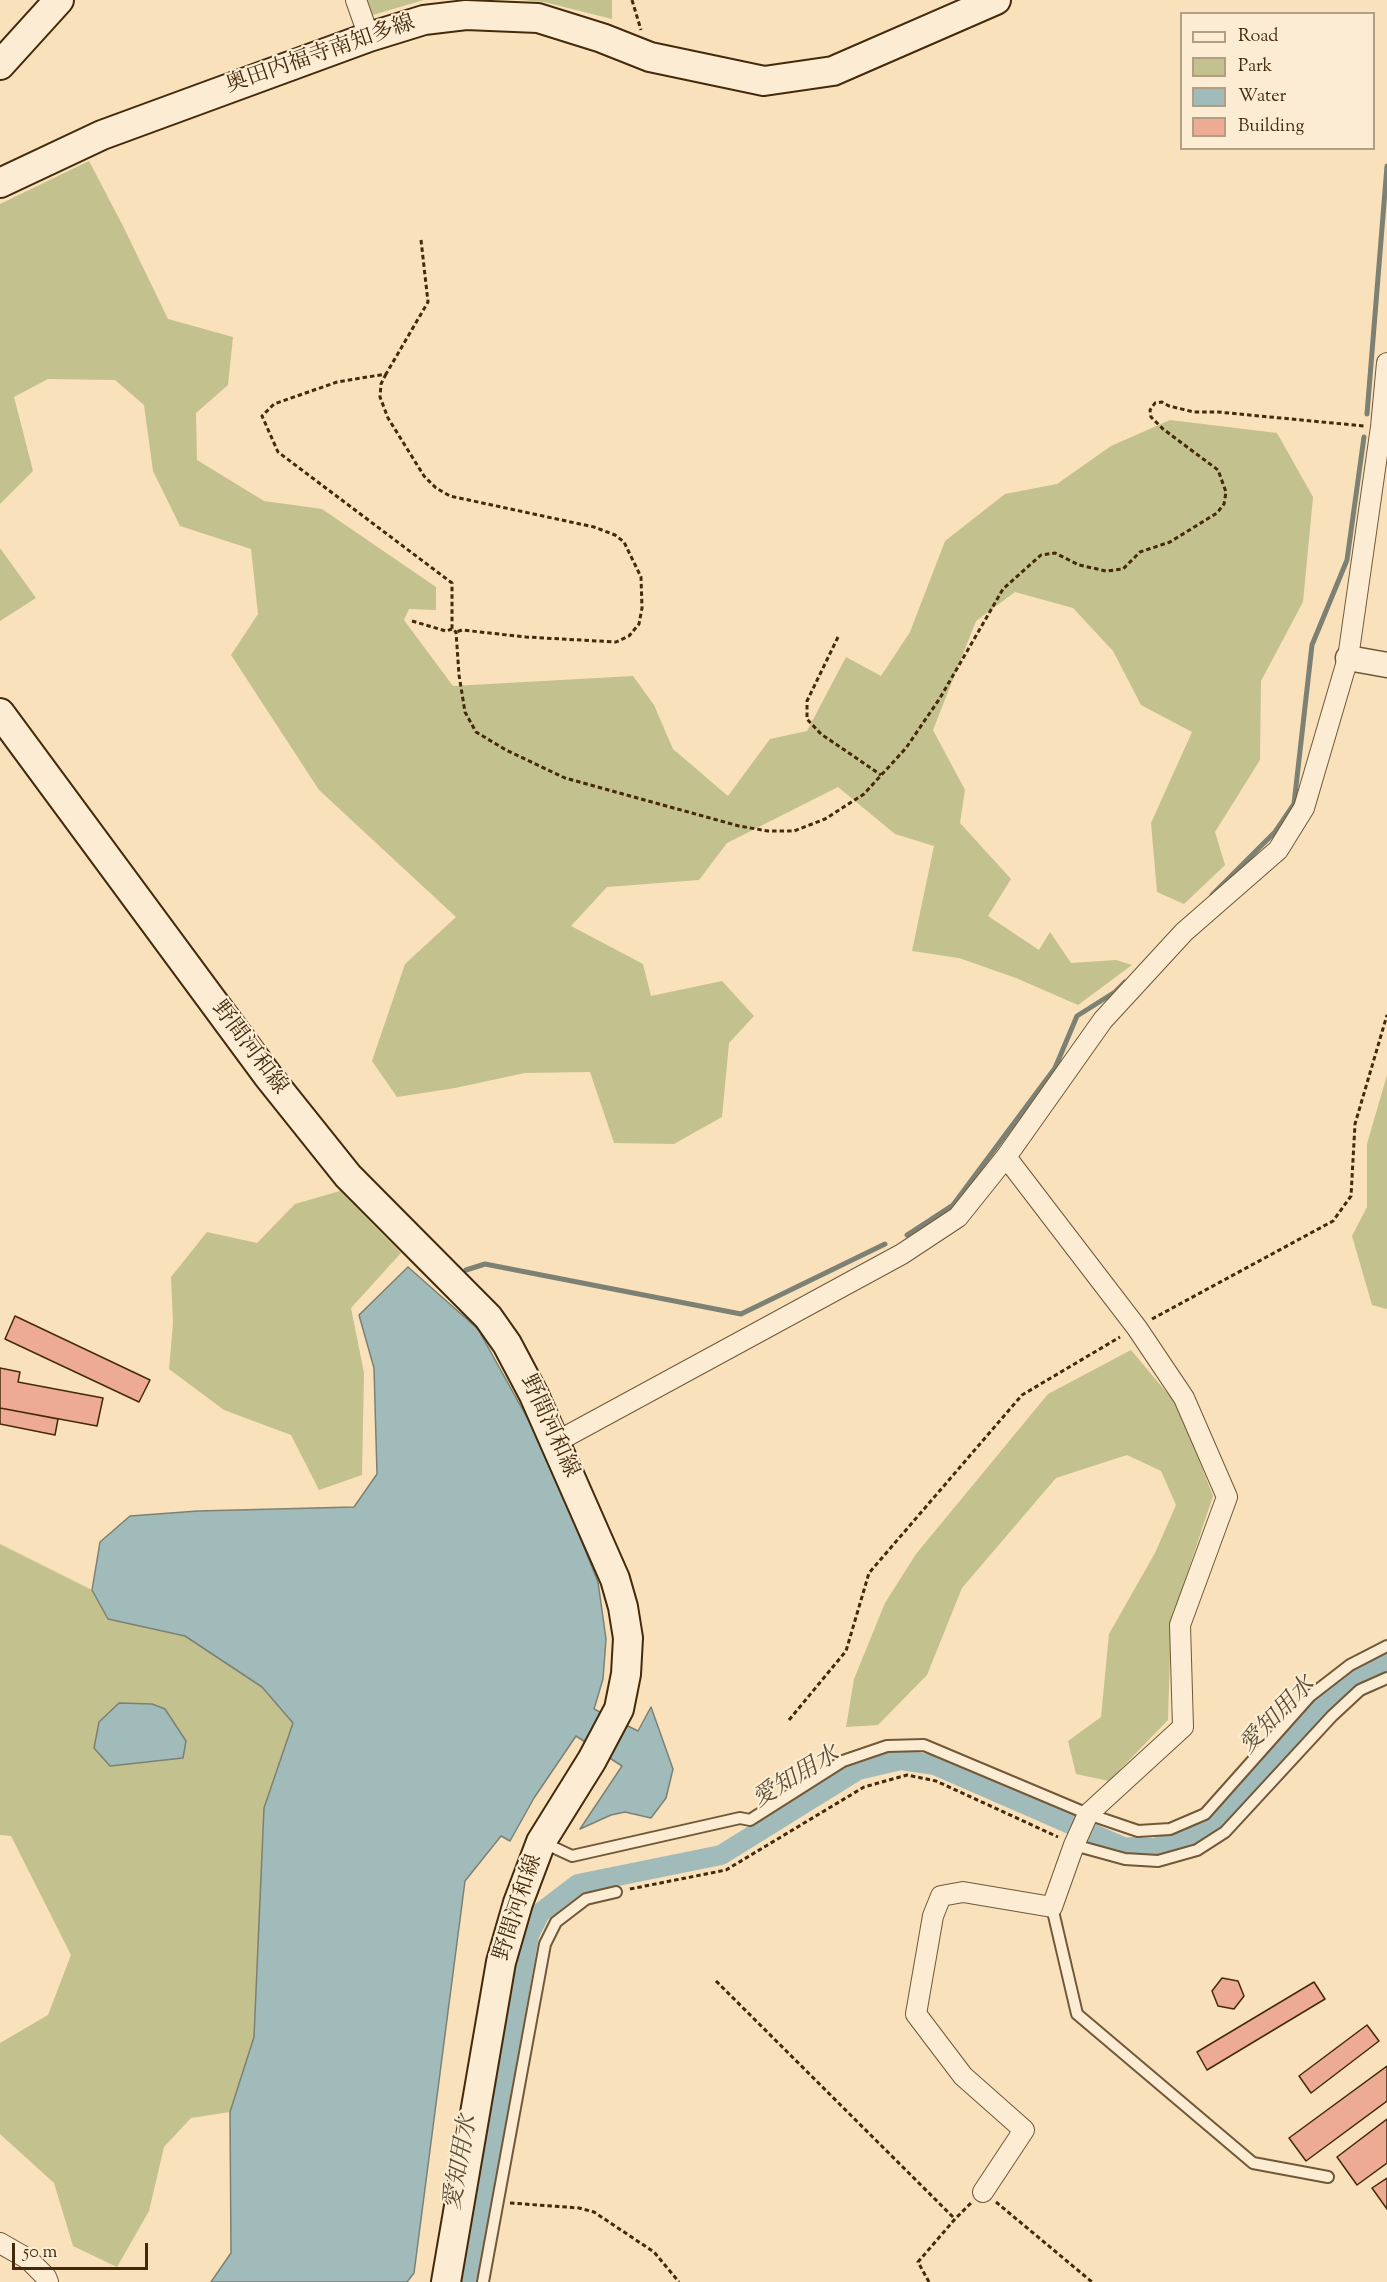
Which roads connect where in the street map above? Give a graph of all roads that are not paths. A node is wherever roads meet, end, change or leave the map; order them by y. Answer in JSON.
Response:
{"nodes":[{"id":1,"x":59,"y":0,"type":"edge"},
{"id":2,"x":356,"y":0,"type":"edge"},
{"id":3,"x":996,"y":0,"type":"edge"},
{"id":4,"x":369,"y":37,"type":"junction"},
{"id":5,"x":0,"y":65,"type":"edge"},
{"id":6,"x":0,"y":183,"type":"edge"},
{"id":7,"x":1387,"y":363,"type":"edge"},
{"id":8,"x":1348,"y":658,"type":"junction"},
{"id":9,"x":1387,"y":665,"type":"edge"},
{"id":10,"x":0,"y":713,"type":"edge"},
{"id":11,"x":1006,"y":1157,"type":"junction"},
{"id":12,"x":556,"y":1442,"type":"junction"},
{"id":13,"x":1387,"y":1646,"type":"edge"},
{"id":14,"x":1387,"y":1678,"type":"edge"},
{"id":15,"x":1088,"y":1814,"type":"junction"},
{"id":16,"x":541,"y":1842,"type":"junction"},
{"id":17,"x":1074,"y":1845,"type":"junction"},
{"id":18,"x":616,"y":1892,"type":"road end"},
{"id":19,"x":1052,"y":1907,"type":"junction"},
{"id":20,"x":1328,"y":2177,"type":"dead end"},
{"id":21,"x":983,"y":2192,"type":"road end"},
{"id":22,"x":0,"y":2243,"type":"edge"},
{"id":23,"x":48,"y":2282,"type":"edge"},
{"id":24,"x":446,"y":2282,"type":"edge"},
{"id":25,"x":483,"y":2282,"type":"edge"}],
"edges":[{"from":1,"to":5,"type":"main road"},
{"from":2,"to":4,"type":"street"},
{"from":3,"to":4,"type":"main road","name":"奥田内福寺南知多線"},
{"from":4,"to":6,"type":"main road","name":"奥田内福寺南知多線"},
{"from":7,"to":8,"type":"street"},
{"from":8,"to":9,"type":"street"},
{"from":8,"to":11,"type":"street"},
{"from":10,"to":12,"type":"main road","name":"野間河和線"},
{"from":11,"to":12,"type":"street"},
{"from":11,"to":15,"type":"street"},
{"from":12,"to":16,"type":"main road","name":"野間河和線"},
{"from":13,"to":15,"type":"lane"},
{"from":14,"to":17,"type":"lane"},
{"from":15,"to":16,"type":"lane"},
{"from":15,"to":17,"type":"street"},
{"from":16,"to":24,"type":"main road","name":"野間河和線"},
{"from":17,"to":19,"type":"street"},
{"from":18,"to":25,"type":"lane"},
{"from":19,"to":20,"type":"lane"},
{"from":19,"to":21,"type":"street"},
{"from":22,"to":23,"type":"street"}]}
